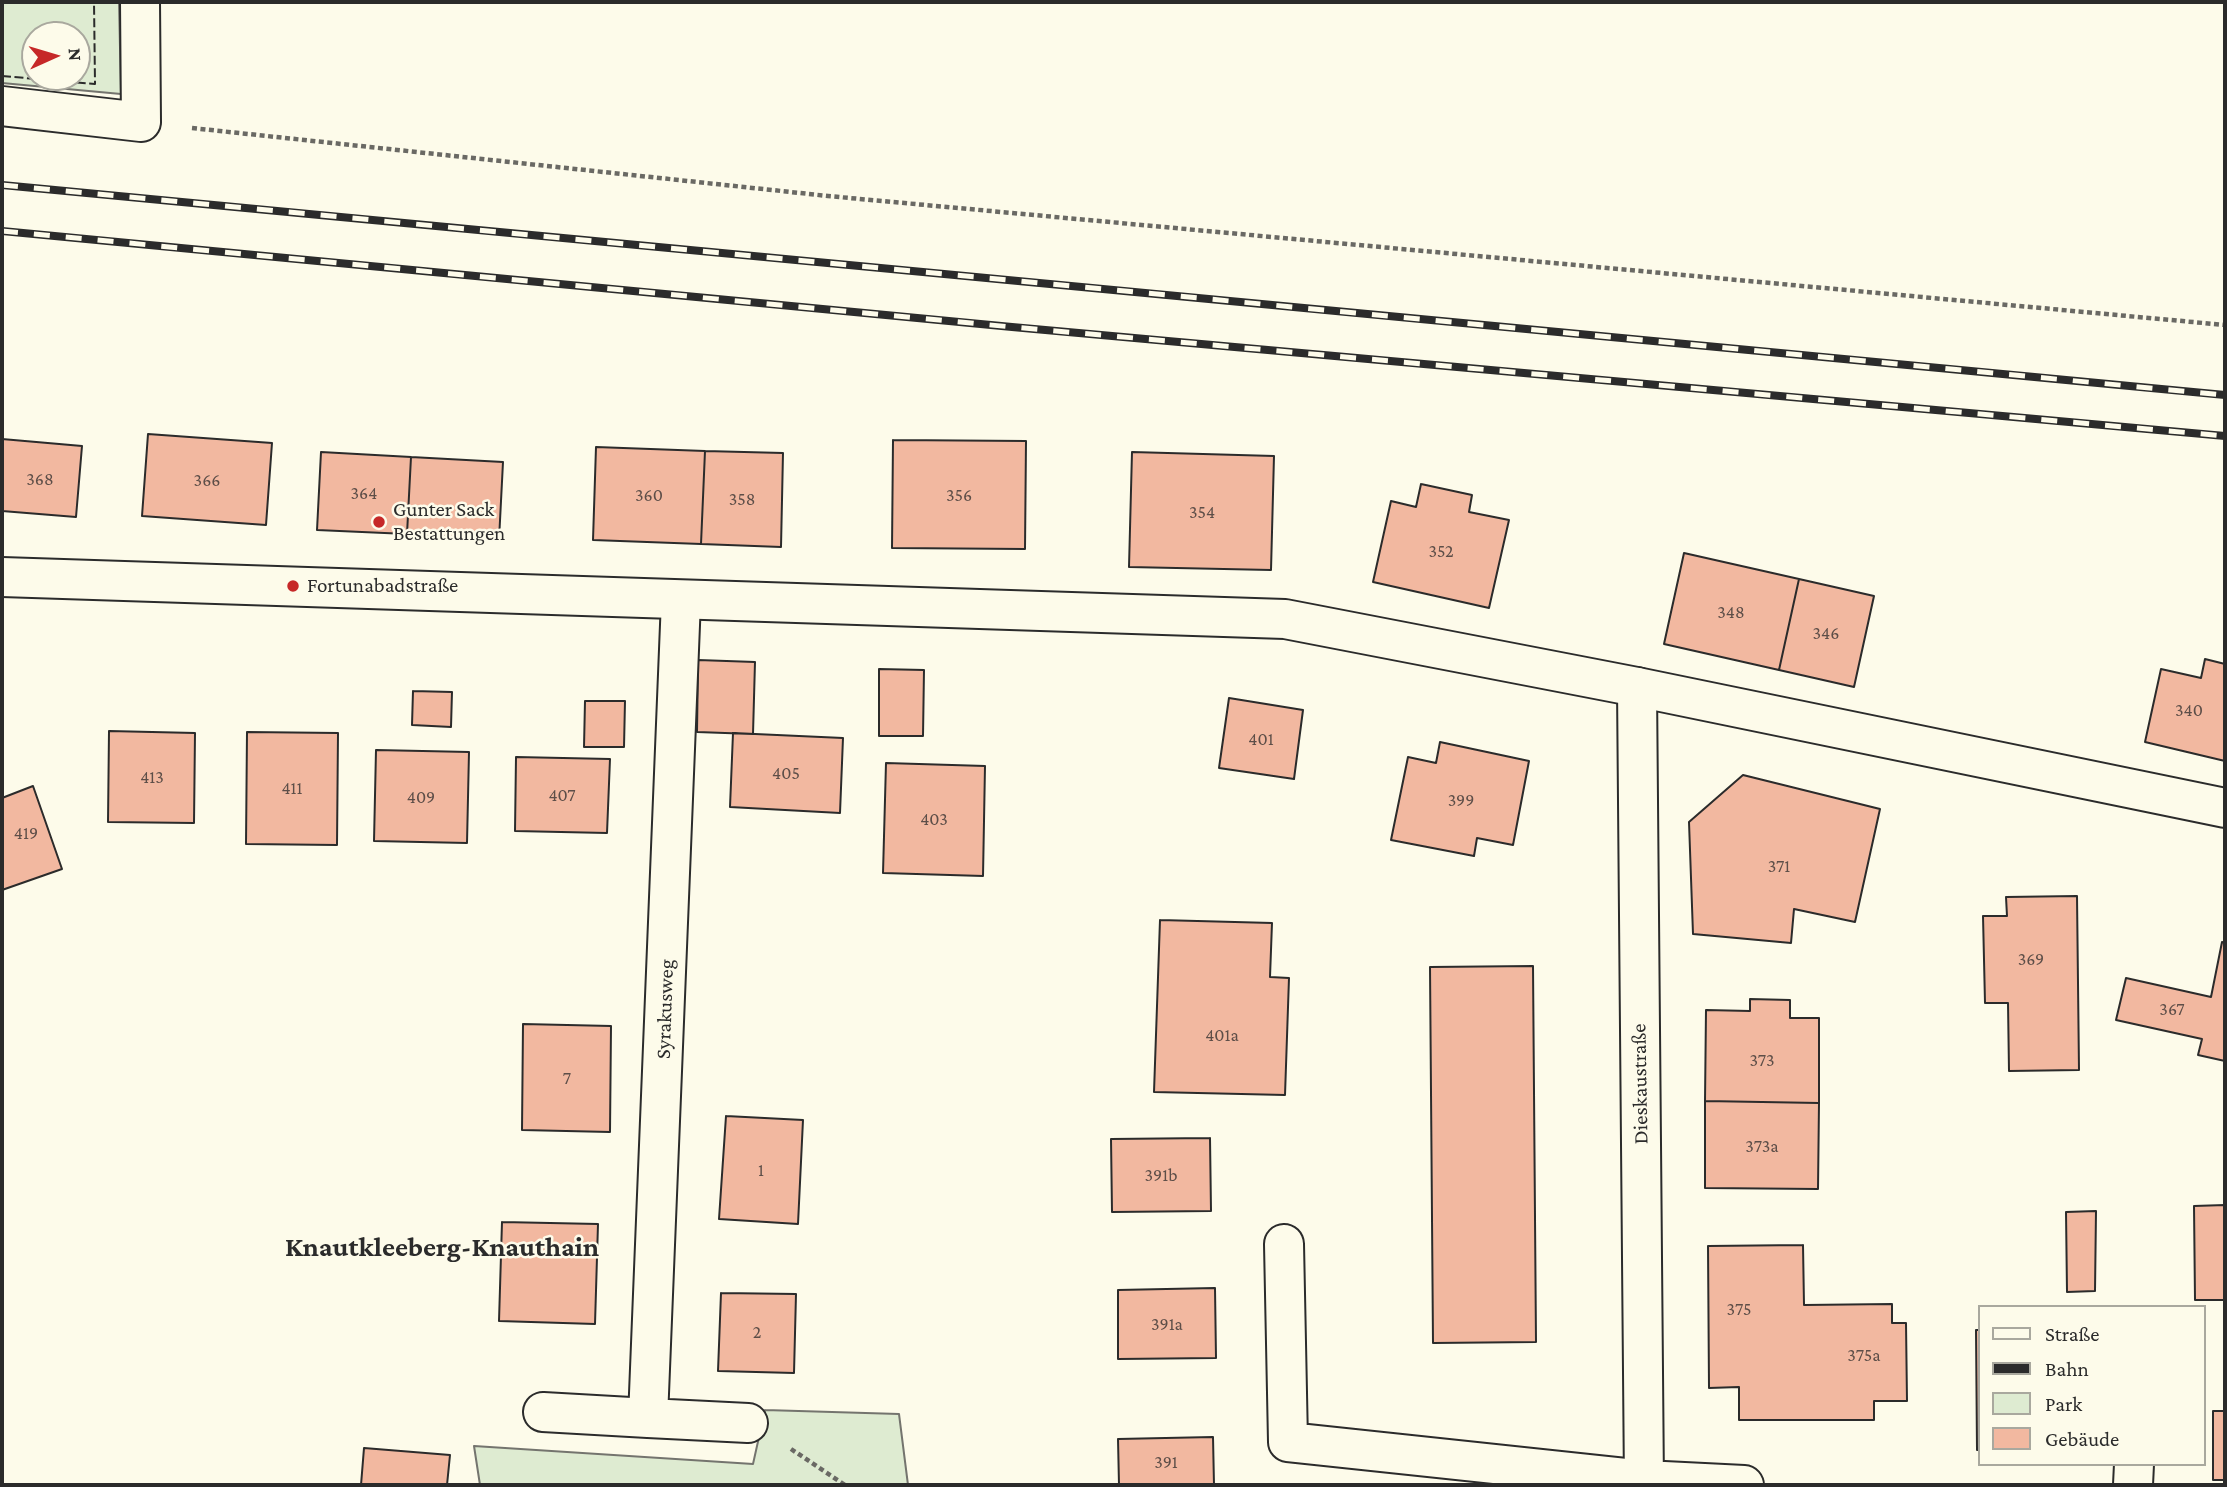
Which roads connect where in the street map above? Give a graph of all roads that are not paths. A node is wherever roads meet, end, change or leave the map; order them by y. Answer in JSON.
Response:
{"nodes":[{"id":1,"x":140,"y":2,"type":"edge"},
{"id":2,"x":2,"y":106,"type":"edge"},
{"id":3,"x":2,"y":577,"type":"edge"},
{"id":4,"x":681,"y":600,"type":"junction"},
{"id":5,"x":1636,"y":687,"type":"junction"},
{"id":6,"x":2225,"y":808,"type":"edge"},
{"id":7,"x":1284,"y":1244,"type":"dead end"},
{"id":8,"x":544,"y":1412,"type":"dead end"},
{"id":9,"x":648,"y":1418,"type":"junction"},
{"id":10,"x":748,"y":1423,"type":"road end"},
{"id":11,"x":2134,"y":1466,"type":"edge"},
{"id":12,"x":1644,"y":1483,"type":"edge"},
{"id":13,"x":1744,"y":1485,"type":"edge"},
{"id":14,"x":2133,"y":1485,"type":"edge"}],
"edges":[{"from":1,"to":2,"type":"street"},
{"from":3,"to":4,"type":"street"},
{"from":4,"to":5,"type":"street"},
{"from":4,"to":9,"type":"street","name":"Syrakusweg"},
{"from":5,"to":6,"type":"street"},
{"from":5,"to":12,"type":"street","name":"Dieskaustraße"},
{"from":7,"to":12,"type":"street"},
{"from":8,"to":9,"type":"street"},
{"from":9,"to":10,"type":"street"},
{"from":11,"to":14,"type":"street"},
{"from":12,"to":13,"type":"street"}]}
